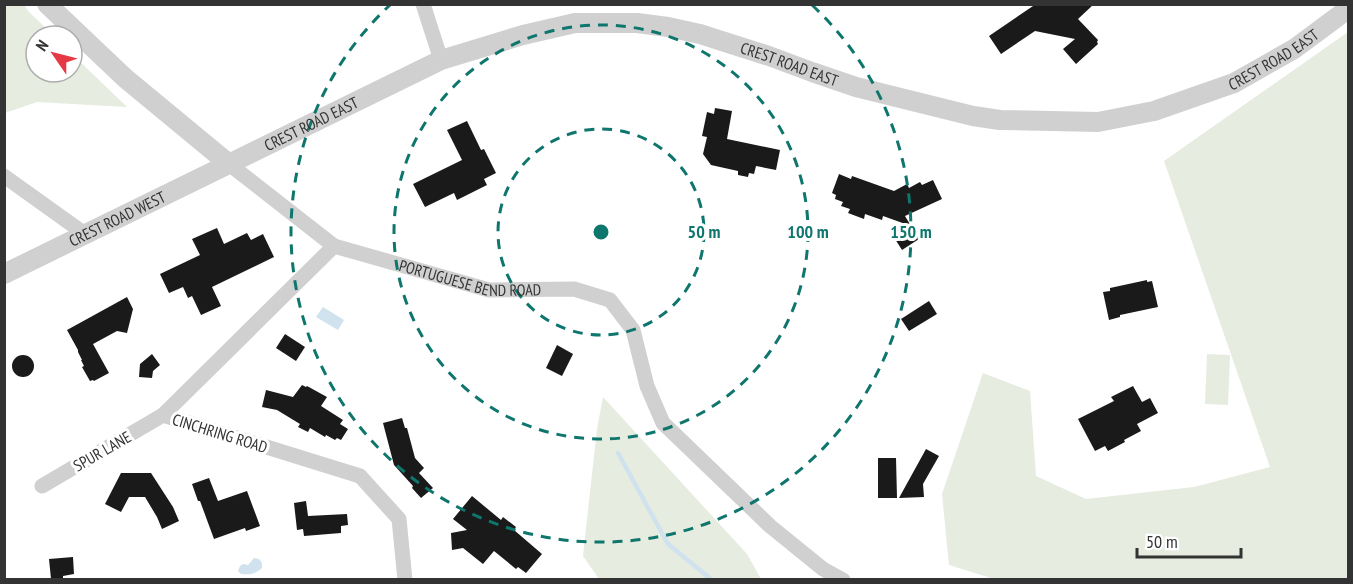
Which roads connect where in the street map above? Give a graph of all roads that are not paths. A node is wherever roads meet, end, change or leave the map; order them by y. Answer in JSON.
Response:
{"nodes":[{"id":1,"x":46,"y":4,"type":"edge"},
{"id":2,"x":423,"y":4,"type":"edge"},
{"id":3,"x":1348,"y":9,"type":"edge"},
{"id":4,"x":441,"y":60,"type":"junction"},
{"id":5,"x":229,"y":164,"type":"junction"},
{"id":6,"x":4,"y":176,"type":"edge"},
{"id":7,"x":85,"y":234,"type":"junction"},
{"id":8,"x":334,"y":246,"type":"junction"},
{"id":9,"x":4,"y":274,"type":"edge"},
{"id":10,"x":163,"y":415,"type":"junction"},
{"id":11,"x":42,"y":486,"type":"dead end"},
{"id":12,"x":405,"y":579,"type":"edge"},
{"id":13,"x":843,"y":579,"type":"edge"}],
"edges":[{"from":1,"to":5,"type":"street","name":"PORTUGUESE BEND ROAD"},
{"from":2,"to":4,"type":"street"},
{"from":3,"to":4,"type":"street","name":"CREST ROAD EAST"},
{"from":4,"to":5,"type":"street","name":"CREST ROAD EAST"},
{"from":5,"to":7,"type":"street","name":"CREST ROAD WEST"},
{"from":5,"to":8,"type":"street","name":"PORTUGUESE BEND ROAD"},
{"from":6,"to":7,"type":"street"},
{"from":7,"to":9,"type":"street","name":"CREST ROAD WEST"},
{"from":8,"to":10,"type":"street","name":"CINCHRING ROAD"},
{"from":8,"to":13,"type":"street","name":"PORTUGUESE BEND ROAD"},
{"from":10,"to":11,"type":"street","name":"SPUR LANE"},
{"from":10,"to":12,"type":"street","name":"CINCHRING ROAD"}]}
